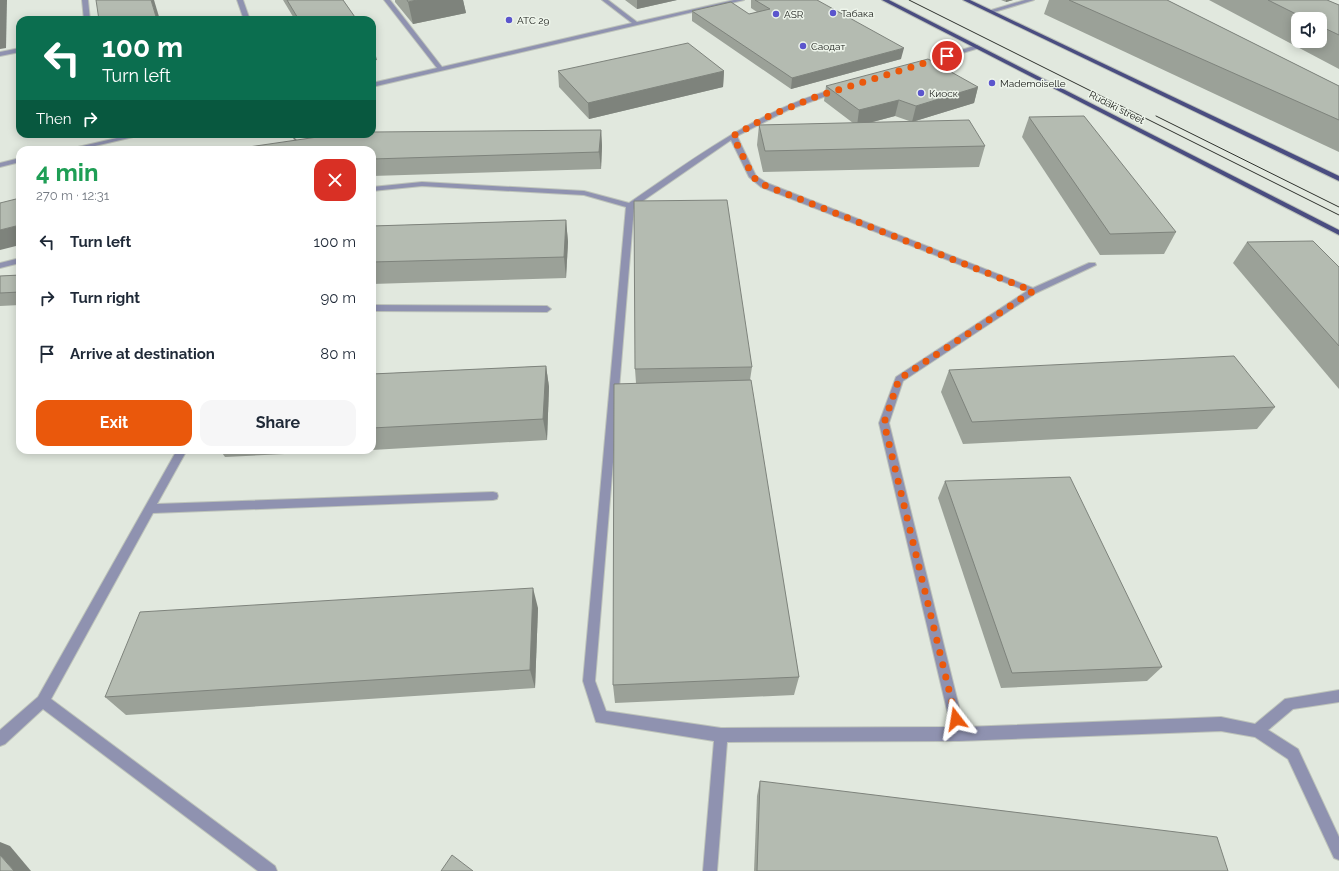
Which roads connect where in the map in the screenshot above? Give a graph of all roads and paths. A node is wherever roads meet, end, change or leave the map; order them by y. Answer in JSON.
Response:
{"nodes":[{"id":1,"x":85,"y":0,"type":"edge"},
{"id":2,"x":240,"y":0,"type":"edge"},
{"id":3,"x":387,"y":0,"type":"edge"},
{"id":4,"x":605,"y":0,"type":"edge"},
{"id":5,"x":741,"y":0,"type":"edge"},
{"id":6,"x":885,"y":0,"type":"edge"},
{"id":7,"x":966,"y":0,"type":"edge"},
{"id":8,"x":1031,"y":0,"type":"edge"},
{"id":9,"x":991,"y":11,"type":"junction"},
{"id":10,"x":87,"y":16,"type":"edge"},
{"id":11,"x":246,"y":16,"type":"edge"},
{"id":12,"x":636,"y":24,"type":"junction"},
{"id":13,"x":976,"y":47,"type":"junction"},
{"id":14,"x":16,"y":51,"type":"edge"},
{"id":15,"x":0,"y":54,"type":"edge"},
{"id":16,"x":910,"y":67,"type":"edge"},
{"id":17,"x":441,"y":69,"type":"junction"},
{"id":18,"x":376,"y":84,"type":"edge"},
{"id":19,"x":852,"y":86,"type":"edge"},
{"id":20,"x":733,"y":136,"type":"junction"},
{"id":21,"x":100,"y":138,"type":"edge"},
{"id":22,"x":124,"y":138,"type":"edge"},
{"id":23,"x":294,"y":138,"type":"edge"},
{"id":24,"x":101,"y":143,"type":"junction"},
{"id":25,"x":298,"y":145,"type":"edge"},
{"id":26,"x":87,"y":146,"type":"edge"},
{"id":27,"x":16,"y":161,"type":"edge"},
{"id":28,"x":0,"y":165,"type":"edge"},
{"id":29,"x":1339,"y":179,"type":"edge"},
{"id":30,"x":376,"y":189,"type":"edge"},
{"id":31,"x":630,"y":206,"type":"junction"},
{"id":32,"x":1339,"y":233,"type":"edge"},
{"id":33,"x":16,"y":261,"type":"edge"},
{"id":34,"x":1092,"y":265,"type":"dead end"},
{"id":35,"x":0,"y":266,"type":"edge"},
{"id":36,"x":1033,"y":291,"type":"junction"},
{"id":37,"x":376,"y":308,"type":"edge"},
{"id":38,"x":547,"y":309,"type":"dead end"},
{"id":39,"x":180,"y":454,"type":"edge"},
{"id":40,"x":493,"y":496,"type":"dead end"},
{"id":41,"x":150,"y":509,"type":"junction"},
{"id":42,"x":1339,"y":696,"type":"edge"},
{"id":43,"x":43,"y":701,"type":"junction"},
{"id":44,"x":1257,"y":731,"type":"junction"},
{"id":45,"x":959,"y":734,"type":"junction"},
{"id":46,"x":721,"y":735,"type":"junction"},
{"id":47,"x":0,"y":739,"type":"edge"},
{"id":48,"x":1339,"y":853,"type":"edge"},
{"id":49,"x":270,"y":871,"type":"edge"},
{"id":50,"x":710,"y":871,"type":"edge"}],
"edges":[{"from":1,"to":10,"type":"street"},
{"from":2,"to":11,"type":"street"},
{"from":3,"to":17,"type":"street"},
{"from":4,"to":12,"type":"street"},
{"from":5,"to":12,"type":"street"},
{"from":6,"to":13,"type":"main road","name":"Rudaki street"},
{"from":7,"to":9,"type":"main road"},
{"from":8,"to":9,"type":"street"},
{"from":9,"to":29,"type":"main road"},
{"from":12,"to":17,"type":"street"},
{"from":13,"to":16,"type":"street"},
{"from":13,"to":32,"type":"main road","name":"Rudaki street"},
{"from":14,"to":15,"type":"street"},
{"from":17,"to":18,"type":"street"},
{"from":19,"to":20,"type":"street"},
{"from":20,"to":31,"type":"street"},
{"from":20,"to":36,"type":"street"},
{"from":21,"to":24,"type":"street"},
{"from":22,"to":24,"type":"street"},
{"from":23,"to":25,"type":"path"},
{"from":24,"to":26,"type":"street"},
{"from":27,"to":28,"type":"street"},
{"from":30,"to":31,"type":"street"},
{"from":31,"to":46,"type":"street"},
{"from":33,"to":35,"type":"street"},
{"from":34,"to":36,"type":"street"},
{"from":36,"to":45,"type":"street"},
{"from":37,"to":38,"type":"street"},
{"from":39,"to":41,"type":"street"},
{"from":40,"to":41,"type":"street"},
{"from":41,"to":43,"type":"street"},
{"from":42,"to":44,"type":"street"},
{"from":43,"to":47,"type":"street"},
{"from":43,"to":49,"type":"street"},
{"from":44,"to":45,"type":"street"},
{"from":44,"to":48,"type":"street"},
{"from":45,"to":46,"type":"street"},
{"from":46,"to":50,"type":"street"}]}
